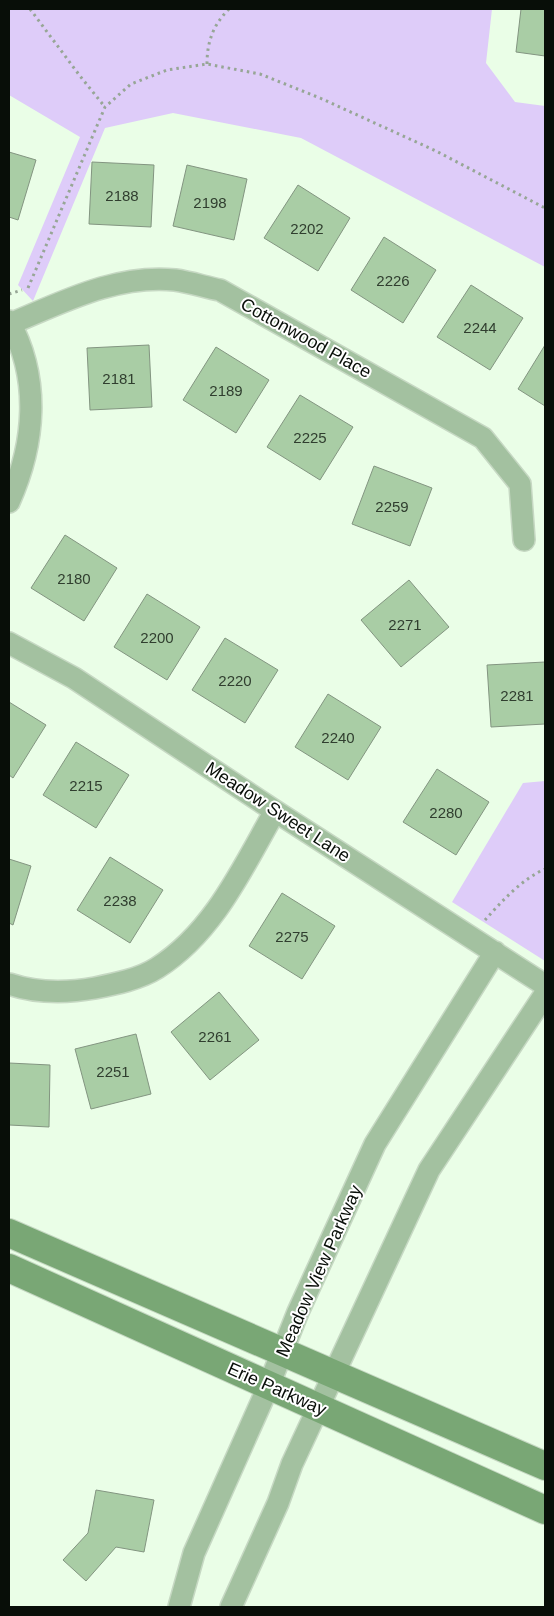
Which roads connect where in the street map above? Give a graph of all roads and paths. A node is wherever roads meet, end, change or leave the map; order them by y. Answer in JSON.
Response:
{"nodes":[{"id":1,"x":30,"y":9,"type":"edge"},
{"id":2,"x":229,"y":9,"type":"edge"},
{"id":3,"x":207,"y":64,"type":"junction"},
{"id":4,"x":106,"y":107,"type":"junction"},
{"id":5,"x":545,"y":208,"type":"edge"},
{"id":6,"x":9,"y":294,"type":"edge"},
{"id":7,"x":9,"y":322,"type":"edge"},
{"id":8,"x":9,"y":502,"type":"edge"},
{"id":9,"x":524,"y":540,"type":"dead end"},
{"id":10,"x":9,"y":642,"type":"edge"},
{"id":11,"x":275,"y":811,"type":"junction"},
{"id":12,"x":545,"y":869,"type":"edge"},
{"id":13,"x":470,"y":936,"type":"junction"},
{"id":14,"x":495,"y":952,"type":"junction"},
{"id":15,"x":9,"y":984,"type":"edge"},
{"id":16,"x":545,"y":985,"type":"edge"},
{"id":17,"x":545,"y":994,"type":"edge"},
{"id":18,"x":9,"y":1233,"type":"edge"},
{"id":19,"x":9,"y":1268,"type":"edge"},
{"id":20,"x":283,"y":1352,"type":"junction"},
{"id":21,"x":333,"y":1373,"type":"junction"},
{"id":22,"x":269,"y":1386,"type":"junction"},
{"id":23,"x":318,"y":1407,"type":"junction"},
{"id":24,"x":545,"y":1466,"type":"edge"},
{"id":25,"x":545,"y":1510,"type":"edge"},
{"id":26,"x":179,"y":1607,"type":"edge"},
{"id":27,"x":231,"y":1607,"type":"edge"}],
"edges":[{"from":1,"to":4,"type":"path"},
{"from":2,"to":3,"type":"path"},
{"from":3,"to":4,"type":"path"},
{"from":3,"to":5,"type":"path"},
{"from":4,"to":6,"type":"path"},
{"from":7,"to":8,"type":"street"},
{"from":7,"to":9,"type":"street","name":"Cottonwood Place"},
{"from":10,"to":11,"type":"street","name":"Meadow Sweet Lane"},
{"from":11,"to":13,"type":"street","name":"Meadow Sweet Lane"},
{"from":11,"to":15,"type":"street"},
{"from":12,"to":13,"type":"path"},
{"from":13,"to":14,"type":"street","name":"Meadow Sweet Lane"},
{"from":14,"to":16,"type":"street","name":"Meadow Sweet Lane"},
{"from":14,"to":20,"type":"street","name":"Meadow View Parkway"},
{"from":17,"to":21,"type":"street"},
{"from":18,"to":20,"type":"main road","name":"Erie Parkway"},
{"from":19,"to":22,"type":"main road","name":"Erie Parkway"},
{"from":20,"to":21,"type":"main road","name":"Erie Parkway"},
{"from":20,"to":22,"type":"street","name":"Meadow View Parkway"},
{"from":21,"to":23,"type":"street"},
{"from":21,"to":24,"type":"main road","name":"Erie Parkway"},
{"from":22,"to":23,"type":"main road","name":"Erie Parkway"},
{"from":22,"to":26,"type":"street","name":"Meadow View Parkway"},
{"from":23,"to":25,"type":"main road","name":"Erie Parkway"},
{"from":23,"to":27,"type":"street"}]}
